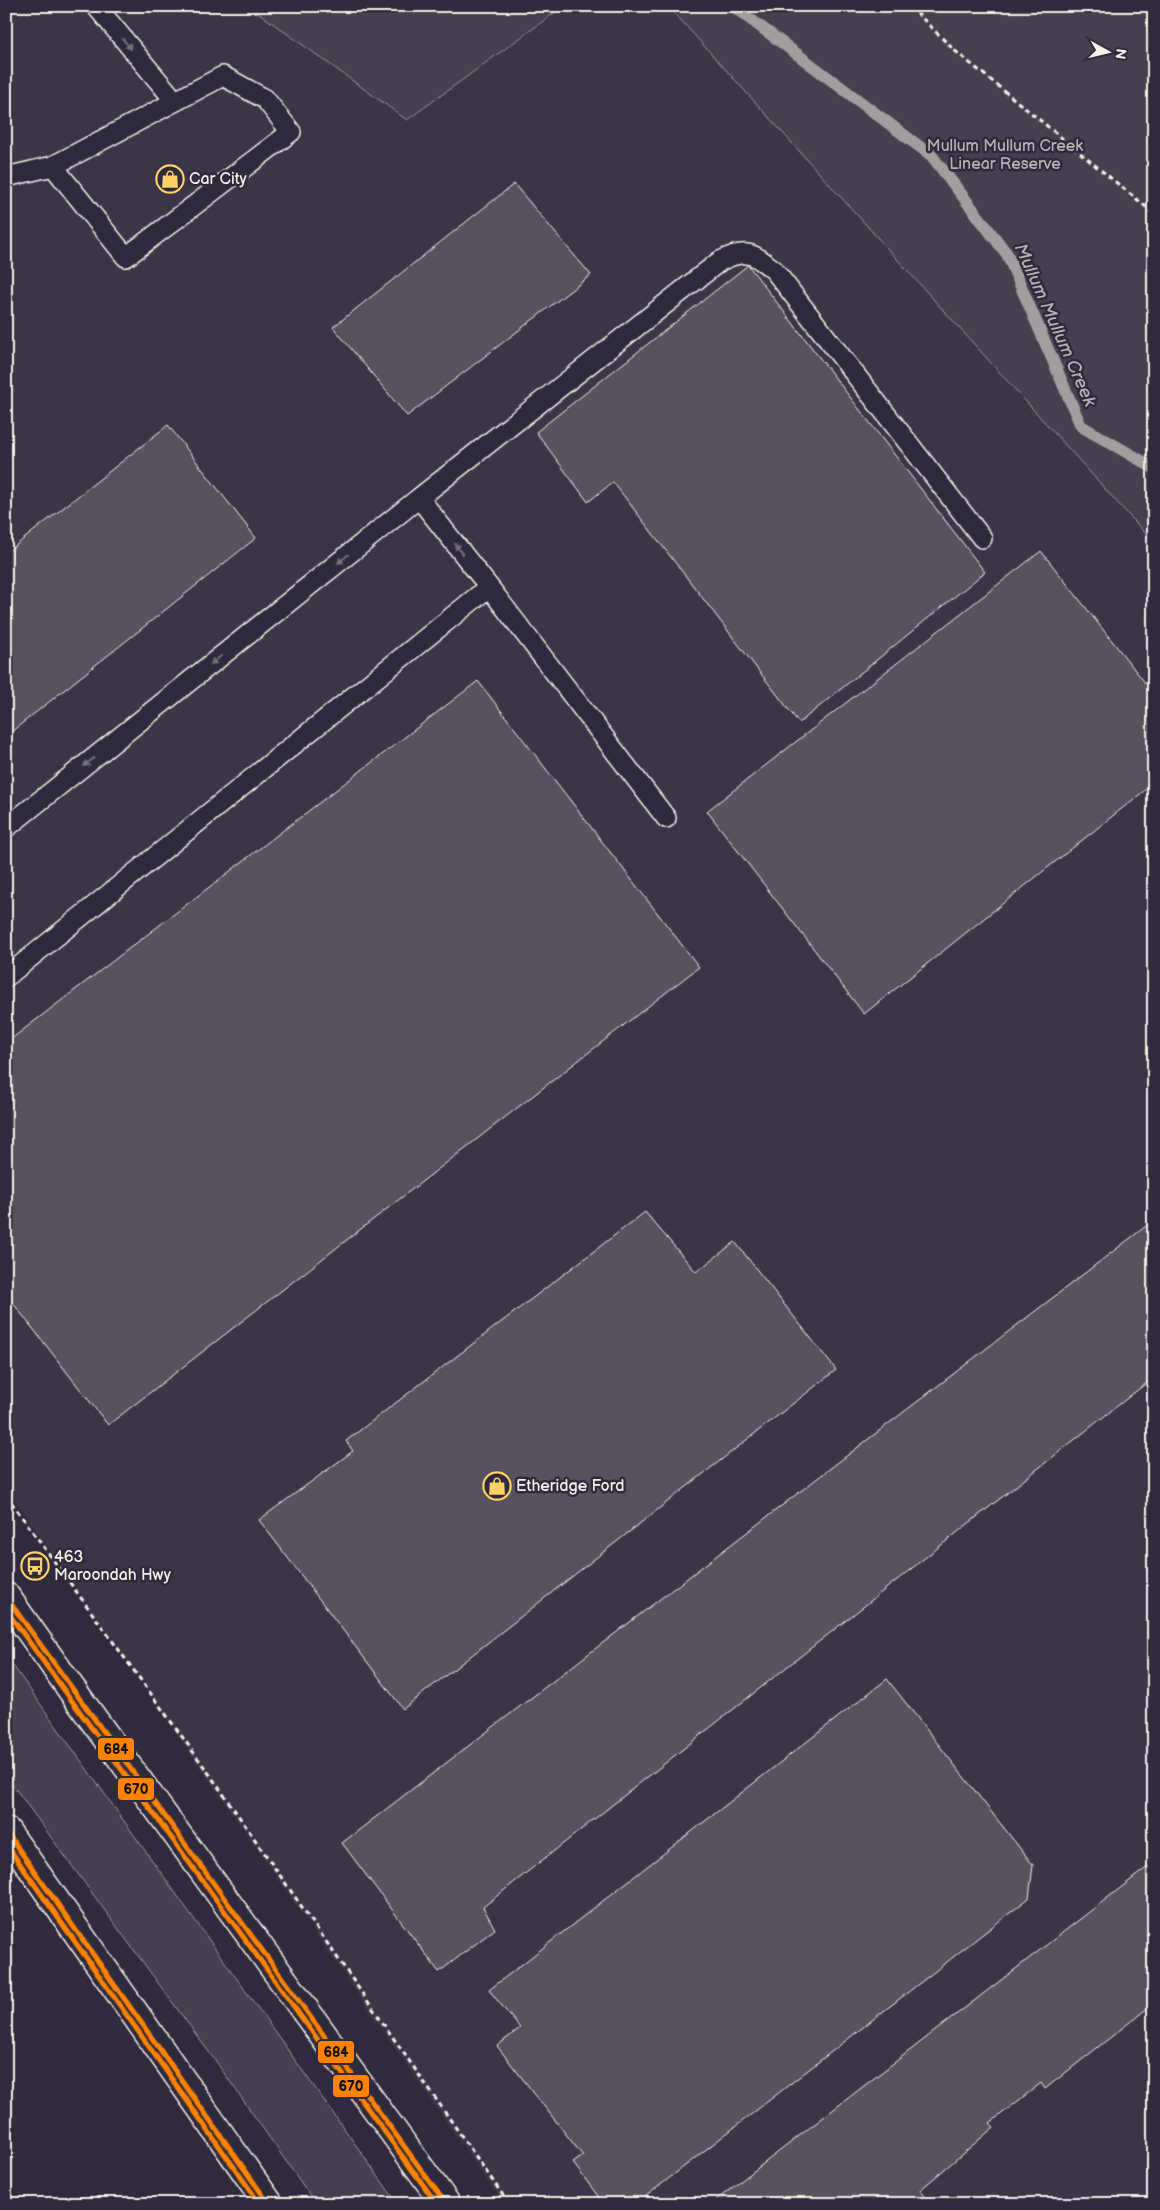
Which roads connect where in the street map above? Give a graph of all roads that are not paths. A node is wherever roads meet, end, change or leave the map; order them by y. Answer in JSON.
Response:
{"nodes":[{"id":1,"x":96,"y":6,"type":"edge"},
{"id":2,"x":174,"y":101,"type":"junction"},
{"id":3,"x":53,"y":166,"type":"junction"},
{"id":4,"x":6,"y":177,"type":"edge"},
{"id":5,"x":419,"y":498,"type":"junction"},
{"id":6,"x":982,"y":538,"type":"dead end"},
{"id":7,"x":489,"y":587,"type":"junction"},
{"id":8,"x":666,"y":818,"type":"dead end"},
{"id":9,"x":6,"y":828,"type":"edge"},
{"id":10,"x":7,"y":974,"type":"edge"},
{"id":11,"x":6,"y":1597,"type":"edge"},
{"id":12,"x":6,"y":1831,"type":"edge"},
{"id":13,"x":269,"y":2204,"type":"edge"},
{"id":14,"x":446,"y":2204,"type":"edge"}],
"edges":[{"from":1,"to":2,"type":"lane","one_way":true},
{"from":2,"to":3,"type":"lane"},
{"from":2,"to":3,"type":"lane"},
{"from":3,"to":4,"type":"lane"},
{"from":5,"to":6,"type":"lane"},
{"from":7,"to":5,"type":"lane","one_way":true},
{"from":5,"to":9,"type":"lane","one_way":true},
{"from":7,"to":8,"type":"lane"},
{"from":7,"to":10,"type":"lane"},
{"from":11,"to":14,"type":"highway"},
{"from":12,"to":13,"type":"highway"}]}
